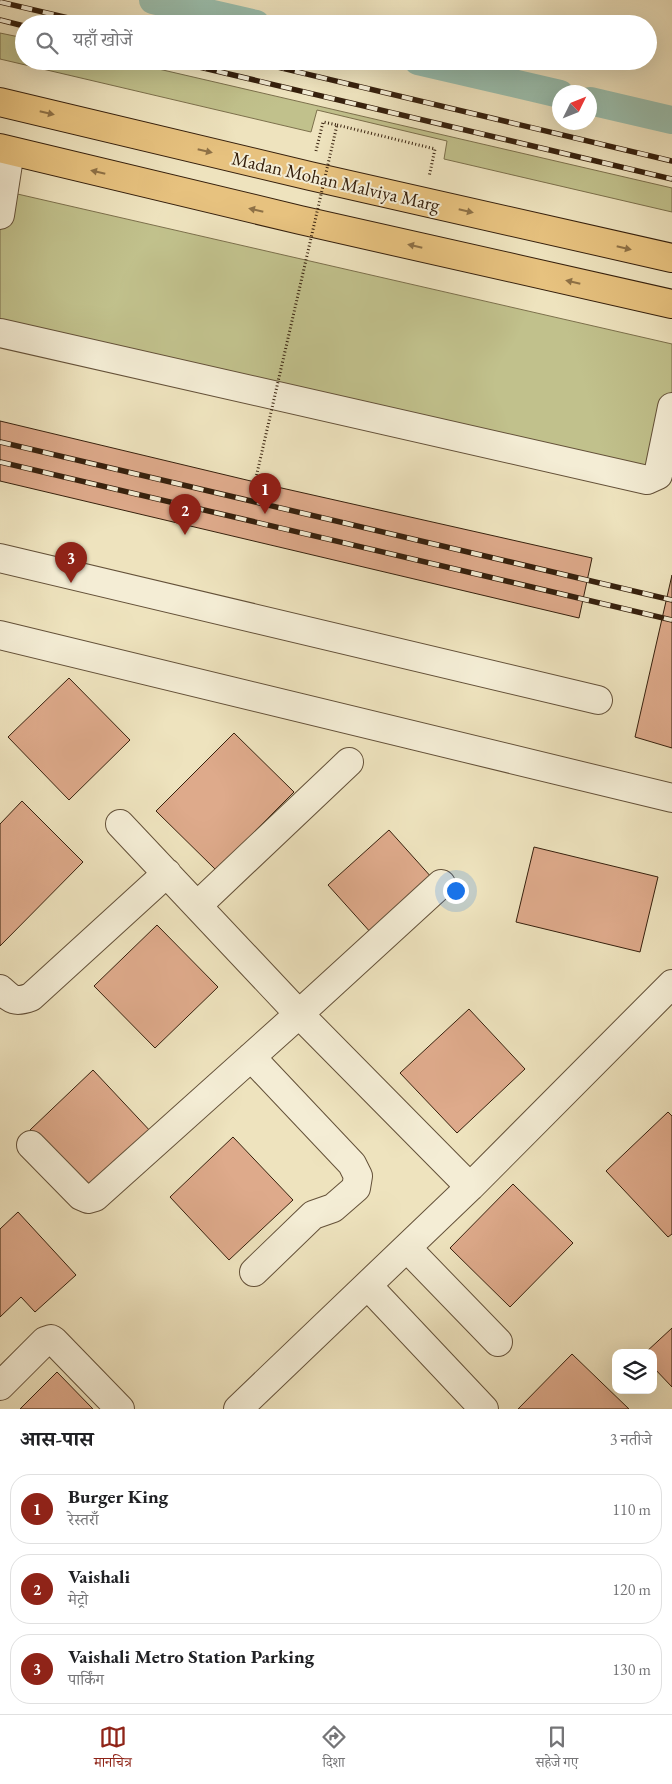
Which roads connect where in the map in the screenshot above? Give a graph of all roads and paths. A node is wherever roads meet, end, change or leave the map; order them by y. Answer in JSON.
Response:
{"nodes":[{"id":1,"x":0,"y":102,"type":"edge"},
{"id":2,"x":323,"y":122,"type":"dead end"},
{"id":3,"x":337,"y":126,"type":"junction"},
{"id":4,"x":435,"y":149,"type":"dead end"},
{"id":5,"x":5,"y":150,"type":"edge"},
{"id":6,"x":0,"y":215,"type":"edge"},
{"id":7,"x":672,"y":258,"type":"edge"},
{"id":8,"x":672,"y":304,"type":"edge"},
{"id":9,"x":0,"y":333,"type":"edge"},
{"id":10,"x":672,"y":407,"type":"edge"},
{"id":11,"x":255,"y":482,"type":"dead end"},
{"id":12,"x":0,"y":558,"type":"edge"},
{"id":13,"x":0,"y":635,"type":"edge"},
{"id":14,"x":598,"y":700,"type":"dead end"},
{"id":15,"x":349,"y":762,"type":"dead end"},
{"id":16,"x":672,"y":798,"type":"edge"},
{"id":17,"x":120,"y":824,"type":"dead end"},
{"id":18,"x":167,"y":873,"type":"junction"},
{"id":19,"x":441,"y":884,"type":"dead end"},
{"id":20,"x":198,"y":905,"type":"junction"},
{"id":21,"x":672,"y":984,"type":"edge"},
{"id":22,"x":0,"y":989,"type":"edge"},
{"id":23,"x":299,"y":1014,"type":"junction"},
{"id":24,"x":251,"y":1057,"type":"junction"},
{"id":25,"x":31,"y":1146,"type":"dead end"},
{"id":26,"x":470,"y":1186,"type":"junction"},
{"id":27,"x":407,"y":1248,"type":"junction"},
{"id":28,"x":254,"y":1272,"type":"dead end"},
{"id":29,"x":368,"y":1286,"type":"junction"},
{"id":30,"x":498,"y":1342,"type":"dead end"},
{"id":31,"x":0,"y":1386,"type":"edge"},
{"id":32,"x":120,"y":1409,"type":"edge"},
{"id":33,"x":238,"y":1409,"type":"edge"},
{"id":34,"x":484,"y":1409,"type":"edge"}],
"edges":[{"from":1,"to":7,"type":"main road","name":"Madan Mohan Malviya Marg","one_way":true},
{"from":2,"to":3,"type":"path","bridge":true},
{"from":3,"to":4,"type":"path"},
{"from":3,"to":11,"type":"path","bridge":true},
{"from":5,"to":6,"type":"street"},
{"from":8,"to":5,"type":"main road","one_way":true},
{"from":9,"to":10,"type":"street"},
{"from":12,"to":14,"type":"street"},
{"from":13,"to":16,"type":"street"},
{"from":15,"to":20,"type":"street"},
{"from":17,"to":18,"type":"street"},
{"from":18,"to":20,"type":"street"},
{"from":18,"to":22,"type":"street"},
{"from":19,"to":23,"type":"street"},
{"from":20,"to":23,"type":"street"},
{"from":21,"to":26,"type":"street"},
{"from":23,"to":24,"type":"street"},
{"from":23,"to":26,"type":"street"},
{"from":24,"to":25,"type":"street"},
{"from":24,"to":28,"type":"street"},
{"from":26,"to":27,"type":"street"},
{"from":27,"to":29,"type":"street"},
{"from":27,"to":30,"type":"street"},
{"from":29,"to":33,"type":"street"},
{"from":29,"to":34,"type":"street"},
{"from":31,"to":32,"type":"street"}]}
